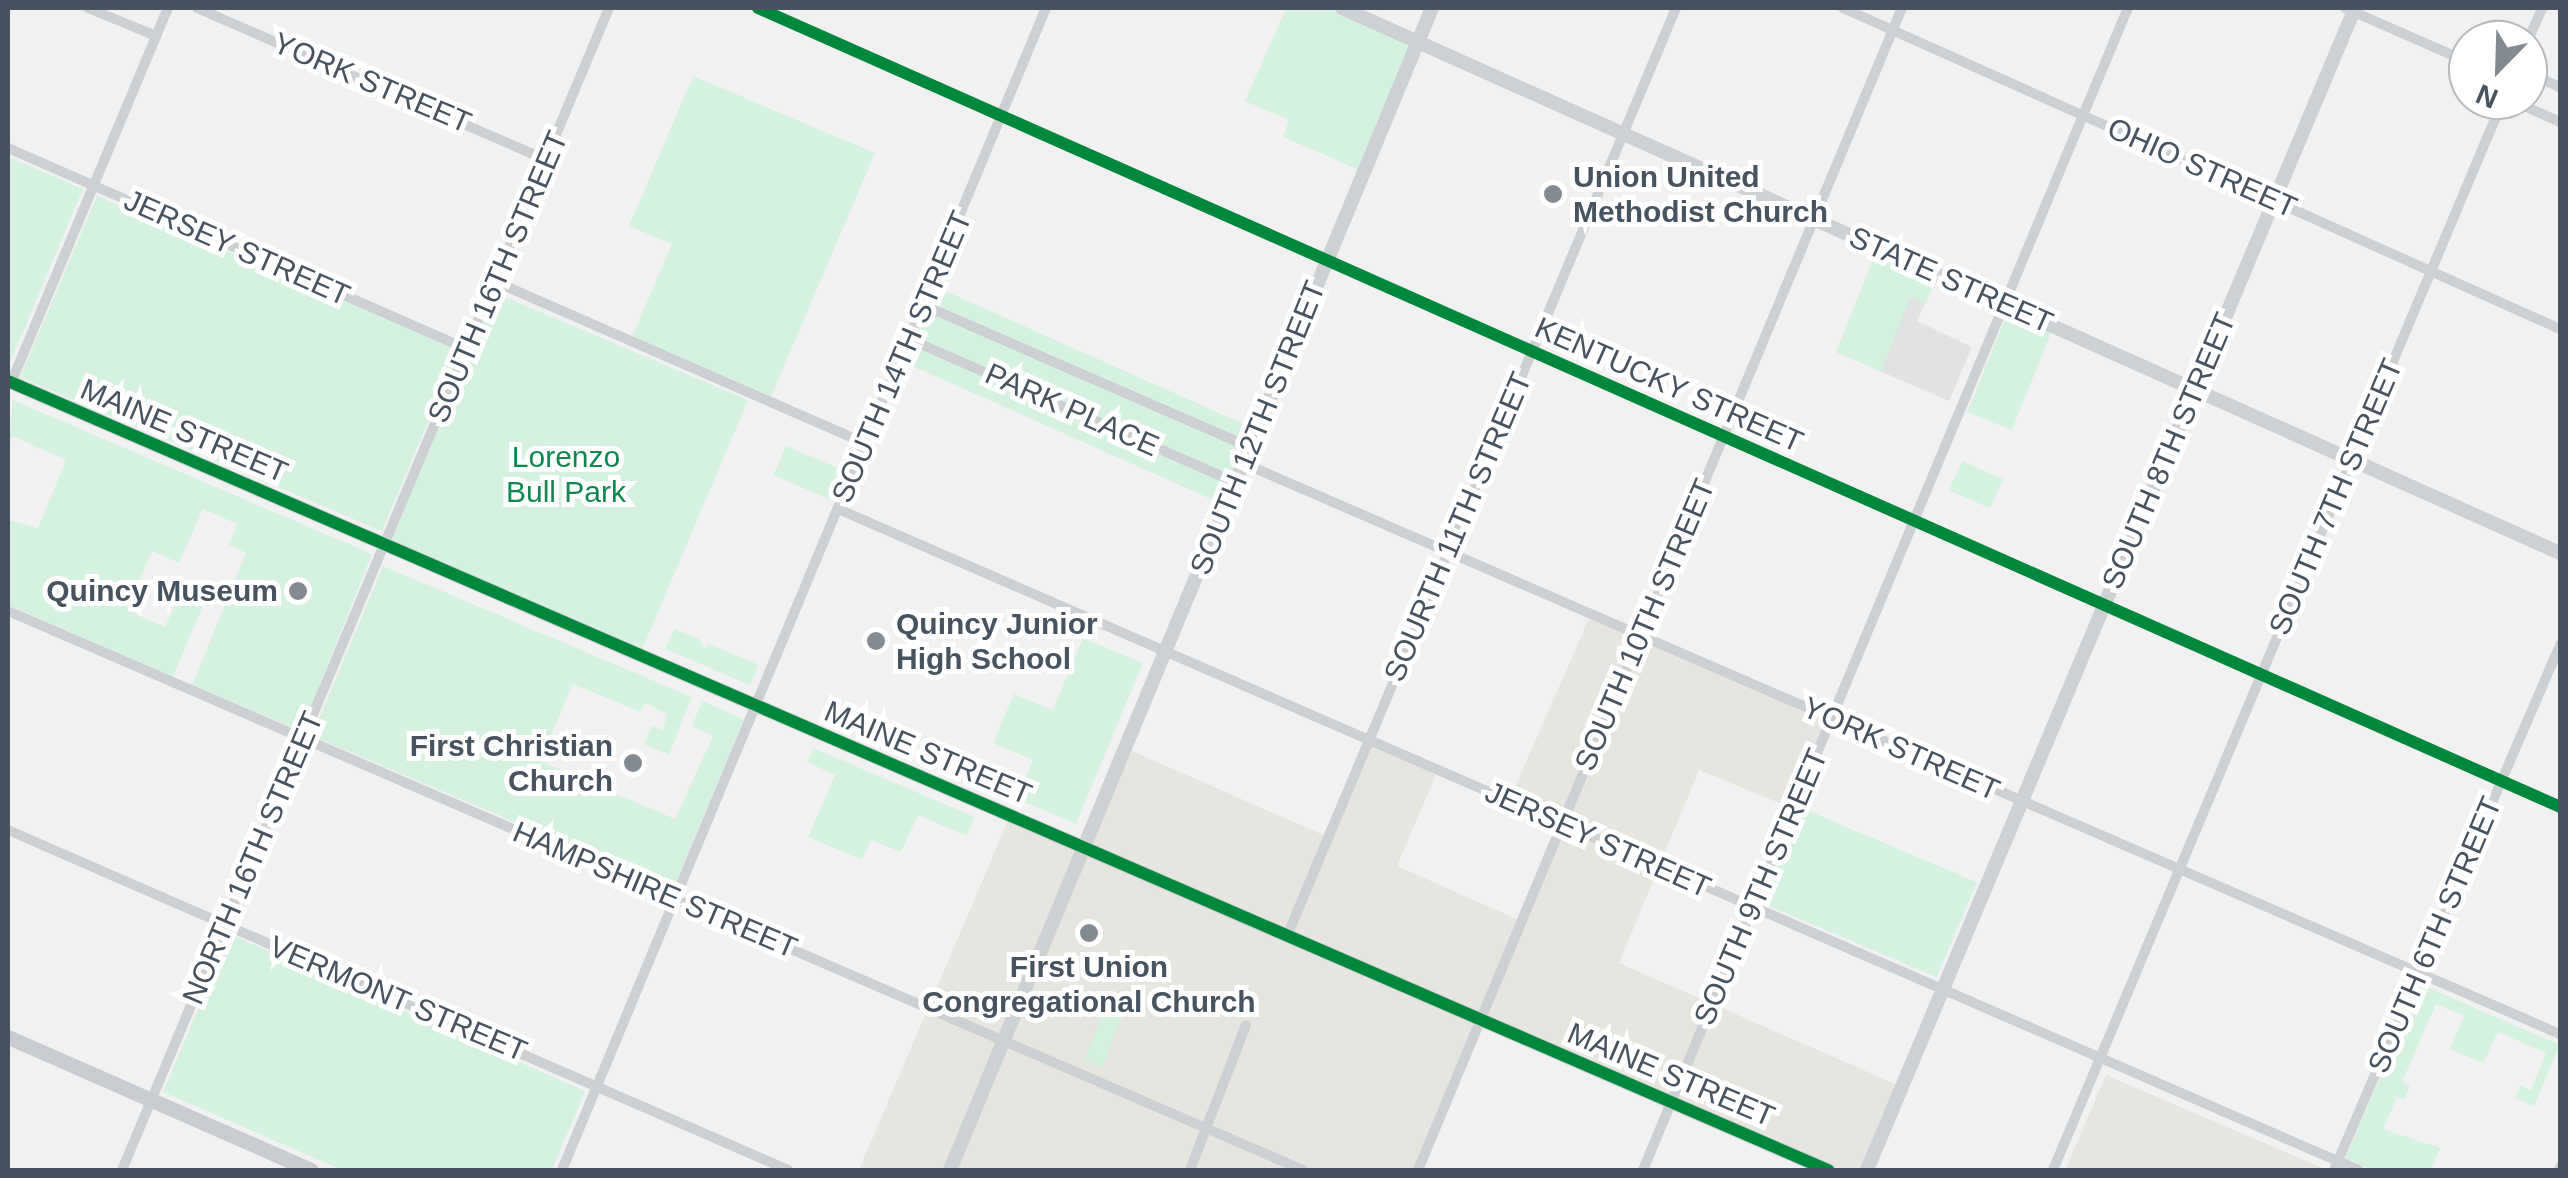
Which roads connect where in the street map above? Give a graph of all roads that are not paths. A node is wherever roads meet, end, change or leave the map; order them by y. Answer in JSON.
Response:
{"nodes":[{"id":1,"x":88,"y":8,"type":"edge"},
{"id":2,"x":168,"y":8,"type":"edge"},
{"id":3,"x":197,"y":8,"type":"edge"},
{"id":4,"x":609,"y":8,"type":"edge"},
{"id":5,"x":758,"y":8,"type":"edge"},
{"id":6,"x":1046,"y":8,"type":"edge"},
{"id":7,"x":1342,"y":8,"type":"edge"},
{"id":8,"x":1432,"y":8,"type":"edge"},
{"id":9,"x":1676,"y":8,"type":"edge"},
{"id":10,"x":1843,"y":8,"type":"edge"},
{"id":11,"x":1902,"y":8,"type":"edge"},
{"id":12,"x":2128,"y":8,"type":"edge"},
{"id":13,"x":2351,"y":9,"type":"edge"},
{"id":14,"x":1892,"y":30,"type":"junction"},
{"id":15,"x":156,"y":36,"type":"junction"},
{"id":16,"x":1418,"y":42,"type":"junction"},
{"id":17,"x":2448,"y":53,"type":"edge"},
{"id":18,"x":2084,"y":115,"type":"junction"},
{"id":19,"x":1002,"y":116,"type":"junction"},
{"id":20,"x":2495,"y":120,"type":"edge"},
{"id":21,"x":1623,"y":133,"type":"junction"},
{"id":22,"x":8,"y":148,"type":"edge"},
{"id":23,"x":548,"y":160,"type":"junction"},
{"id":24,"x":92,"y":185,"type":"junction"},
{"id":25,"x":2274,"y":201,"type":"junction"},
{"id":26,"x":1814,"y":219,"type":"junction"},
{"id":27,"x":1327,"y":260,"type":"junction"},
{"id":28,"x":2431,"y":270,"type":"junction"},
{"id":29,"x":496,"y":282,"type":"junction"},
{"id":30,"x":2004,"y":304,"type":"junction"},
{"id":31,"x":923,"y":305,"type":"junction"},
{"id":32,"x":2560,"y":328,"type":"edge"},
{"id":33,"x":908,"y":339,"type":"junction"},
{"id":34,"x":467,"y":348,"type":"junction"},
{"id":35,"x":1532,"y":352,"type":"junction"},
{"id":36,"x":8,"y":384,"type":"edge"},
{"id":37,"x":2196,"y":390,"type":"junction"},
{"id":38,"x":1724,"y":436,"type":"junction"},
{"id":39,"x":865,"y":443,"type":"junction"},
{"id":40,"x":1250,"y":447,"type":"junction"},
{"id":41,"x":2352,"y":460,"type":"junction"},
{"id":42,"x":1244,"y":463,"type":"junction"},
{"id":43,"x":1236,"y":482,"type":"junction"},
{"id":44,"x":838,"y":509,"type":"junction"},
{"id":45,"x":1914,"y":520,"type":"junction"},
{"id":46,"x":385,"y":545,"type":"junction"},
{"id":47,"x":1448,"y":552,"type":"junction"},
{"id":48,"x":2560,"y":553,"type":"edge"},
{"id":49,"x":2104,"y":604,"type":"junction"},
{"id":50,"x":8,"y":610,"type":"edge"},
{"id":51,"x":1640,"y":635,"type":"junction"},
{"id":52,"x":2560,"y":645,"type":"edge"},
{"id":53,"x":1165,"y":652,"type":"junction"},
{"id":54,"x":2263,"y":673,"type":"junction"},
{"id":55,"x":756,"y":706,"type":"junction"},
{"id":56,"x":1831,"y":718,"type":"junction"},
{"id":57,"x":303,"y":738,"type":"junction"},
{"id":58,"x":1369,"y":740,"type":"junction"},
{"id":59,"x":2502,"y":782,"type":"junction"},
{"id":60,"x":2022,"y":802,"type":"junction"},
{"id":61,"x":2560,"y":807,"type":"edge"},
{"id":62,"x":1562,"y":824,"type":"junction"},
{"id":63,"x":8,"y":830,"type":"edge"},
{"id":64,"x":1084,"y":848,"type":"junction"},
{"id":65,"x":2179,"y":870,"type":"junction"},
{"id":66,"x":676,"y":899,"type":"junction"},
{"id":67,"x":1754,"y":908,"type":"junction"},
{"id":68,"x":224,"y":924,"type":"junction"},
{"id":69,"x":1287,"y":936,"type":"junction"},
{"id":70,"x":2419,"y":972,"type":"junction"},
{"id":71,"x":1943,"y":990,"type":"junction"},
{"id":72,"x":1480,"y":1020,"type":"junction"},
{"id":73,"x":1246,"y":1025,"type":"dead end"},
{"id":74,"x":2560,"y":1034,"type":"edge"},
{"id":75,"x":8,"y":1038,"type":"edge"},
{"id":76,"x":1004,"y":1041,"type":"junction"},
{"id":77,"x":2100,"y":1060,"type":"junction"},
{"id":78,"x":598,"y":1086,"type":"junction"},
{"id":79,"x":152,"y":1100,"type":"junction"},
{"id":80,"x":1671,"y":1102,"type":"junction"},
{"id":81,"x":1208,"y":1129,"type":"junction"},
{"id":82,"x":766,"y":1166,"type":"edge"},
{"id":83,"x":2336,"y":1166,"type":"edge"},
{"id":84,"x":122,"y":1170,"type":"edge"},
{"id":85,"x":311,"y":1170,"type":"edge"},
{"id":86,"x":562,"y":1170,"type":"edge"},
{"id":87,"x":788,"y":1170,"type":"edge"},
{"id":88,"x":950,"y":1170,"type":"edge"},
{"id":89,"x":1190,"y":1170,"type":"edge"},
{"id":90,"x":1303,"y":1170,"type":"edge"},
{"id":91,"x":1418,"y":1170,"type":"edge"},
{"id":92,"x":1643,"y":1170,"type":"edge"},
{"id":93,"x":1828,"y":1170,"type":"edge"},
{"id":94,"x":1867,"y":1170,"type":"edge"},
{"id":95,"x":2053,"y":1170,"type":"edge"},
{"id":96,"x":2358,"y":1170,"type":"edge"}],
"edges":[{"from":1,"to":15,"type":"street"},
{"from":2,"to":15,"type":"street"},
{"from":3,"to":23,"type":"street","name":"YORK STREET"},
{"from":4,"to":23,"type":"street","name":"SOUTH 16TH STREET"},
{"from":5,"to":19,"type":"street","name":"KENTUCKY STREET"},
{"from":6,"to":19,"type":"street","name":"SOUTH 14TH STREET"},
{"from":7,"to":16,"type":"street","name":"STATE STREET"},
{"from":8,"to":16,"type":"street","name":"SOUTH 12TH STREET"},
{"from":9,"to":21,"type":"street","name":"SOURTH 11TH STREET"},
{"from":10,"to":14,"type":"street","name":"OHIO STREET"},
{"from":11,"to":14,"type":"street","name":"SOUTH 10TH STREET"},
{"from":12,"to":18,"type":"street","name":"SOUTH 9TH STREET"},
{"from":13,"to":17,"type":"street"},
{"from":13,"to":25,"type":"street","name":"SOUTH 8TH STREET"},
{"from":14,"to":18,"type":"street","name":"OHIO STREET"},
{"from":14,"to":26,"type":"street","name":"SOUTH 10TH STREET"},
{"from":15,"to":24,"type":"street"},
{"from":16,"to":21,"type":"street","name":"STATE STREET"},
{"from":16,"to":27,"type":"street","name":"SOUTH 12TH STREET"},
{"from":18,"to":25,"type":"street","name":"OHIO STREET"},
{"from":18,"to":30,"type":"street","name":"SOUTH 9TH STREET"},
{"from":19,"to":27,"type":"street","name":"KENTUCKY STREET"},
{"from":19,"to":31,"type":"street","name":"SOUTH 14TH STREET"},
{"from":20,"to":28,"type":"street","name":"SOUTH 7TH STREET"},
{"from":21,"to":26,"type":"street","name":"STATE STREET"},
{"from":21,"to":35,"type":"street","name":"SOURTH 11TH STREET"},
{"from":22,"to":24,"type":"street","name":"JERSEY STREET"},
{"from":23,"to":29,"type":"street","name":"SOUTH 16TH STREET"},
{"from":24,"to":34,"type":"street","name":"JERSEY STREET"},
{"from":24,"to":36,"type":"street"},
{"from":25,"to":28,"type":"street","name":"OHIO STREET"},
{"from":25,"to":37,"type":"street","name":"SOUTH 8TH STREET"},
{"from":26,"to":30,"type":"street","name":"STATE STREET"},
{"from":26,"to":38,"type":"street","name":"SOUTH 10TH STREET"},
{"from":27,"to":35,"type":"street","name":"KENTUCKY STREET"},
{"from":27,"to":40,"type":"street","name":"SOUTH 12TH STREET"},
{"from":28,"to":32,"type":"street","name":"OHIO STREET"},
{"from":28,"to":41,"type":"street","name":"SOUTH 7TH STREET"},
{"from":29,"to":34,"type":"street","name":"SOUTH 16TH STREET"},
{"from":29,"to":39,"type":"street"},
{"from":30,"to":37,"type":"street","name":"STATE STREET"},
{"from":30,"to":45,"type":"street","name":"SOUTH 9TH STREET"},
{"from":31,"to":33,"type":"street","name":"SOUTH 14TH STREET"},
{"from":31,"to":40,"type":"street","name":"PARK PLACE"},
{"from":33,"to":39,"type":"street","name":"SOUTH 14TH STREET"},
{"from":33,"to":43,"type":"street","name":"PARK PLACE"},
{"from":34,"to":46,"type":"street","name":"SOUTH 16TH STREET"},
{"from":35,"to":38,"type":"street","name":"KENTUCKY STREET"},
{"from":35,"to":47,"type":"street","name":"SOURTH 11TH STREET"},
{"from":36,"to":46,"type":"street","name":"MAINE STREET"},
{"from":37,"to":41,"type":"street","name":"STATE STREET"},
{"from":37,"to":49,"type":"street","name":"SOUTH 8TH STREET"},
{"from":38,"to":45,"type":"street","name":"KENTUCKY STREET"},
{"from":38,"to":51,"type":"street","name":"SOUTH 10TH STREET"},
{"from":39,"to":44,"type":"street","name":"SOUTH 14TH STREET"},
{"from":40,"to":42,"type":"street","name":"SOUTH 12TH STREET"},
{"from":41,"to":48,"type":"street","name":"STATE STREET"},
{"from":41,"to":54,"type":"street","name":"SOUTH 7TH STREET"},
{"from":42,"to":43,"type":"street","name":"SOUTH 12TH STREET"},
{"from":42,"to":47,"type":"street","name":"YORK STREET"},
{"from":43,"to":53,"type":"street","name":"SOUTH 12TH STREET"},
{"from":44,"to":53,"type":"street","name":"JERSEY STREET"},
{"from":44,"to":55,"type":"street","name":"SOUTH 14TH STREET"},
{"from":45,"to":49,"type":"street","name":"KENTUCKY STREET"},
{"from":45,"to":56,"type":"street","name":"SOUTH 9TH STREET"},
{"from":46,"to":55,"type":"street","name":"MAINE STREET"},
{"from":46,"to":57,"type":"street","name":"NORTH 16TH STREET"},
{"from":47,"to":51,"type":"street","name":"YORK STREET"},
{"from":47,"to":58,"type":"street","name":"SOURTH 11TH STREET"},
{"from":49,"to":54,"type":"street","name":"KENTUCKY STREET"},
{"from":49,"to":60,"type":"street","name":"SOUTH 8TH STREET"},
{"from":50,"to":57,"type":"street","name":"HAMPSHIRE STREET"},
{"from":51,"to":56,"type":"street","name":"YORK STREET"},
{"from":51,"to":62,"type":"street","name":"SOUTH 10TH STREET"},
{"from":52,"to":59,"type":"street","name":"SOUTH 6TH STREET"},
{"from":53,"to":58,"type":"street","name":"JERSEY STREET"},
{"from":53,"to":64,"type":"street","name":"SOUTH 12TH STREET"},
{"from":54,"to":59,"type":"street","name":"KENTUCKY STREET"},
{"from":54,"to":65,"type":"street","name":"SOUTH 7TH STREET"},
{"from":55,"to":64,"type":"street","name":"MAINE STREET"},
{"from":55,"to":66,"type":"street","name":"SOUTH 14TH STREET"},
{"from":56,"to":60,"type":"street","name":"YORK STREET"},
{"from":56,"to":67,"type":"street","name":"SOUTH 9TH STREET"},
{"from":57,"to":66,"type":"street","name":"HAMPSHIRE STREET"},
{"from":57,"to":68,"type":"street","name":"NORTH 16TH STREET"},
{"from":58,"to":62,"type":"street","name":"JERSEY STREET"},
{"from":58,"to":69,"type":"street","name":"SOURTH 11TH STREET"},
{"from":59,"to":61,"type":"street","name":"KENTUCKY STREET"},
{"from":59,"to":70,"type":"street","name":"SOUTH 6TH STREET"},
{"from":60,"to":65,"type":"street","name":"YORK STREET"},
{"from":60,"to":71,"type":"street","name":"SOUTH 8TH STREET"},
{"from":62,"to":67,"type":"street","name":"JERSEY STREET"},
{"from":62,"to":72,"type":"street","name":"SOUTH 10TH STREET"},
{"from":63,"to":68,"type":"street","name":"VERMONT STREET"},
{"from":64,"to":69,"type":"street","name":"MAINE STREET"},
{"from":64,"to":76,"type":"street","name":"SOUTH 12TH STREET"},
{"from":65,"to":70,"type":"street","name":"YORK STREET"},
{"from":65,"to":77,"type":"street","name":"SOUTH 7TH STREET"},
{"from":66,"to":76,"type":"street","name":"HAMPSHIRE STREET"},
{"from":66,"to":78,"type":"street","name":"SOUTH 14TH STREET"},
{"from":67,"to":71,"type":"street","name":"JERSEY STREET"},
{"from":67,"to":80,"type":"street","name":"SOUTH 9TH STREET"},
{"from":68,"to":78,"type":"street","name":"VERMONT STREET"},
{"from":68,"to":79,"type":"street","name":"NORTH 16TH STREET"},
{"from":69,"to":72,"type":"street","name":"MAINE STREET"},
{"from":70,"to":74,"type":"street","name":"YORK STREET"},
{"from":70,"to":83,"type":"street","name":"SOUTH 6TH STREET"},
{"from":71,"to":77,"type":"street","name":"JERSEY STREET"},
{"from":71,"to":94,"type":"street","name":"SOUTH 8TH STREET"},
{"from":72,"to":80,"type":"street","name":"MAINE STREET"},
{"from":72,"to":91,"type":"street","name":"SOUTH 10TH STREET"},
{"from":73,"to":81,"type":"street"},
{"from":75,"to":79,"type":"main road"},
{"from":76,"to":81,"type":"street","name":"HAMPSHIRE STREET"},
{"from":76,"to":88,"type":"street","name":"SOUTH 12TH STREET"},
{"from":77,"to":83,"type":"street","name":"JERSEY STREET"},
{"from":77,"to":95,"type":"street","name":"SOUTH 7TH STREET"},
{"from":78,"to":82,"type":"street","name":"VERMONT STREET"},
{"from":78,"to":86,"type":"street","name":"SOUTH 14TH STREET"},
{"from":79,"to":84,"type":"street","name":"NORTH 16TH STREET"},
{"from":79,"to":85,"type":"main road"},
{"from":80,"to":92,"type":"street","name":"SOUTH 9TH STREET"},
{"from":80,"to":93,"type":"street","name":"MAINE STREET"},
{"from":81,"to":89,"type":"street"},
{"from":81,"to":90,"type":"street","name":"HAMPSHIRE STREET"},
{"from":82,"to":87,"type":"street","name":"VERMONT STREET"},
{"from":83,"to":96,"type":"street","name":"JERSEY STREET"}]}
